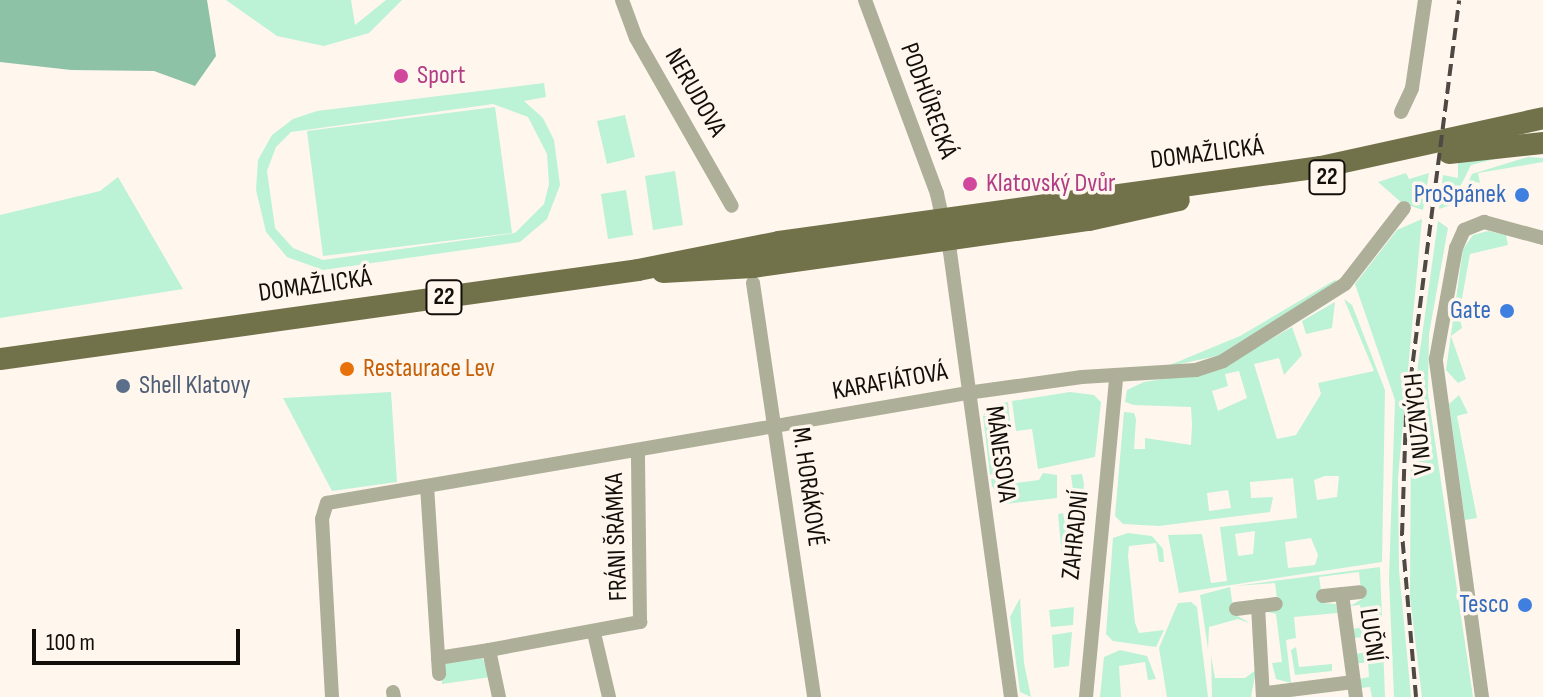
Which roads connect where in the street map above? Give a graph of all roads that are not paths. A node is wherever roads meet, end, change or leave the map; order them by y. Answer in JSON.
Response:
{"nodes":[{"id":1,"x":622,"y":0,"type":"edge"},
{"id":2,"x":865,"y":0,"type":"edge"},
{"id":3,"x":1425,"y":0,"type":"edge"},
{"id":4,"x":1401,"y":112,"type":"dead end"},
{"id":5,"x":1543,"y":118,"type":"edge"},
{"id":6,"x":1543,"y":143,"type":"edge"},
{"id":7,"x":732,"y":206,"type":"dead end"},
{"id":8,"x":1404,"y":208,"type":"dead end"},
{"id":9,"x":944,"y":229,"type":"junction"},
{"id":10,"x":1543,"y":238,"type":"edge"},
{"id":11,"x":753,"y":283,"type":"dead end"},
{"id":12,"x":0,"y":359,"type":"edge"},
{"id":13,"x":1116,"y":378,"type":"junction"},
{"id":14,"x":967,"y":393,"type":"junction"},
{"id":15,"x":775,"y":427,"type":"junction"},
{"id":16,"x":638,"y":450,"type":"junction"},
{"id":17,"x":427,"y":486,"type":"junction"},
{"id":18,"x":1360,"y":592,"type":"dead end"},
{"id":19,"x":1342,"y":594,"type":"junction"},
{"id":20,"x":1323,"y":596,"type":"dead end"},
{"id":21,"x":1276,"y":604,"type":"dead end"},
{"id":22,"x":1258,"y":606,"type":"junction"},
{"id":23,"x":1236,"y":609,"type":"dead end"},
{"id":24,"x":594,"y":633,"type":"junction"},
{"id":25,"x":489,"y":650,"type":"junction"},
{"id":26,"x":438,"y":658,"type":"junction"},
{"id":27,"x":439,"y":674,"type":"dead end"},
{"id":28,"x":1354,"y":689,"type":"edge"},
{"id":29,"x":1265,"y":695,"type":"edge"},
{"id":30,"x":332,"y":697,"type":"edge"},
{"id":31,"x":499,"y":697,"type":"edge"},
{"id":32,"x":609,"y":697,"type":"edge"},
{"id":33,"x":814,"y":697,"type":"edge"},
{"id":34,"x":1011,"y":697,"type":"edge"},
{"id":35,"x":1086,"y":697,"type":"edge"},
{"id":36,"x":1482,"y":697,"type":"edge"}],
"edges":[{"from":1,"to":7,"type":"street","name":"NERUDOVA"},
{"from":2,"to":9,"type":"street","name":"PODHŮRECKÁ"},
{"from":3,"to":4,"type":"street"},
{"from":5,"to":9,"type":"main road","name":"DOMAŽLICKÁ","number":"22"},
{"from":6,"to":9,"type":"main road","name":"DOMAŽLICKÁ","number":"22"},
{"from":8,"to":13,"type":"street","name":"KARAFIÁTOVÁ"},
{"from":9,"to":12,"type":"main road","name":"DOMAŽLICKÁ","number":"22"},
{"from":9,"to":14,"type":"street","name":"MÁNESOVA"},
{"from":10,"to":36,"type":"street","name":"V NUZNÝCH"},
{"from":11,"to":15,"type":"street","name":"M. HORÁKOVÉ"},
{"from":13,"to":14,"type":"street","name":"KARAFIÁTOVÁ"},
{"from":13,"to":35,"type":"street","name":"ZAHRADNÍ"},
{"from":14,"to":15,"type":"street","name":"KARAFIÁTOVÁ"},
{"from":14,"to":34,"type":"street","name":"MÁNESOVA"},
{"from":15,"to":16,"type":"street","name":"KARAFIÁTOVÁ"},
{"from":15,"to":33,"type":"street","name":"M. HORÁKOVÉ"},
{"from":16,"to":17,"type":"street","name":"KARAFIÁTOVÁ"},
{"from":16,"to":24,"type":"street","name":"FRÁNI ŠRÁMKA"},
{"from":17,"to":26,"type":"street"},
{"from":17,"to":30,"type":"street","name":"KARAFIÁTOVÁ"},
{"from":18,"to":19,"type":"street"},
{"from":19,"to":20,"type":"street"},
{"from":19,"to":28,"type":"street","name":"LUČNÍ"},
{"from":21,"to":22,"type":"street"},
{"from":22,"to":23,"type":"street"},
{"from":22,"to":29,"type":"street","name":"LUČNÍ"},
{"from":24,"to":25,"type":"street","name":"FRÁNI ŠRÁMKA"},
{"from":24,"to":32,"type":"street"},
{"from":25,"to":26,"type":"street","name":"FRÁNI ŠRÁMKA"},
{"from":25,"to":31,"type":"street"},
{"from":26,"to":27,"type":"street"},
{"from":28,"to":29,"type":"street","name":"LUČNÍ"}]}
